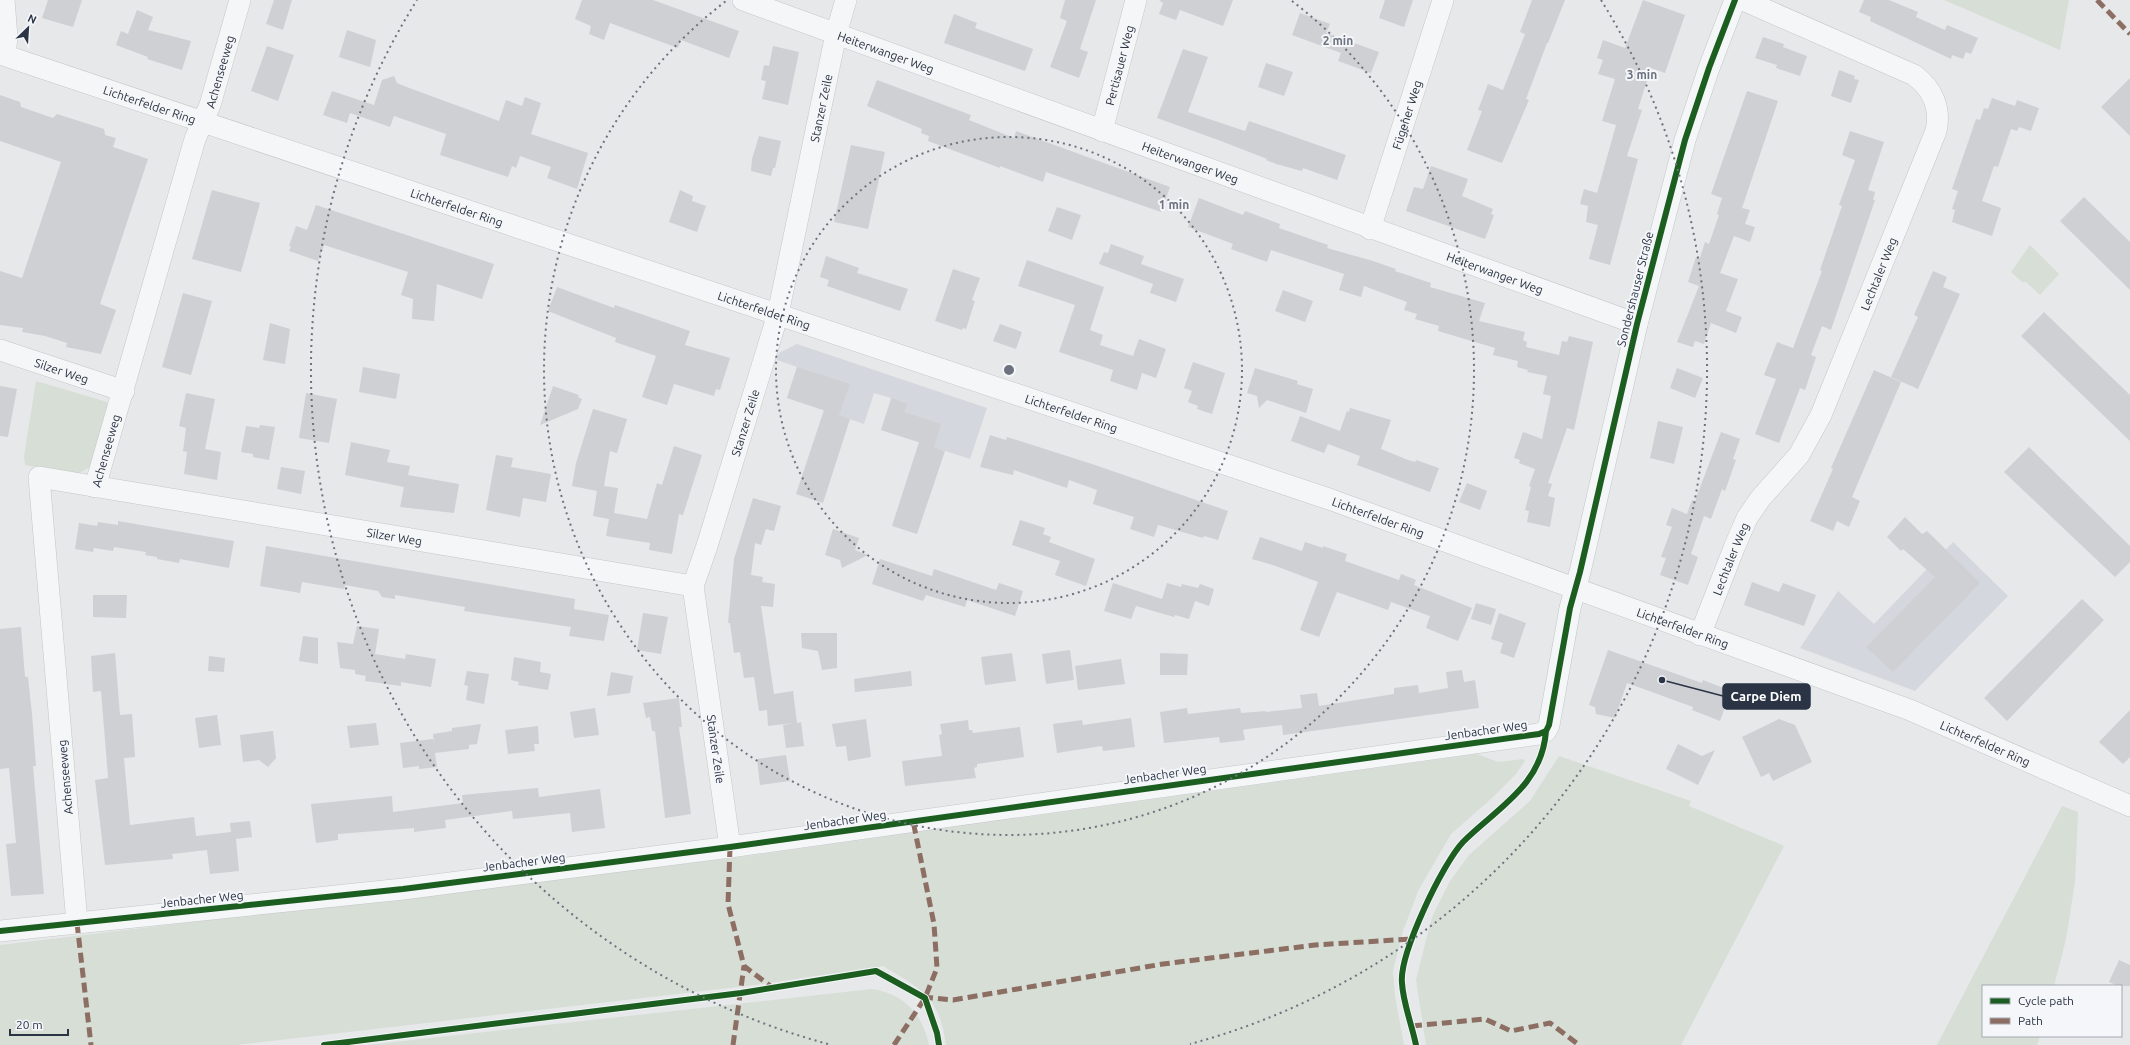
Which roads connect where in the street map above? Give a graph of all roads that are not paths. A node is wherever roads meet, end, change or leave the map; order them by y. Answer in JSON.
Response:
{"nodes":[{"id":1,"x":4,"y":0,"type":"edge"},
{"id":2,"x":240,"y":0,"type":"edge"},
{"id":3,"x":743,"y":0,"type":"edge"},
{"id":4,"x":846,"y":0,"type":"edge"},
{"id":5,"x":1136,"y":0,"type":"edge"},
{"id":6,"x":1443,"y":0,"type":"edge"},
{"id":7,"x":1735,"y":0,"type":"edge"},
{"id":8,"x":1743,"y":0,"type":"edge"},
{"id":9,"x":836,"y":34,"type":"junction"},
{"id":10,"x":2,"y":54,"type":"edge"},
{"id":11,"x":203,"y":121,"type":"junction"},
{"id":12,"x":1102,"y":130,"type":"junction"},
{"id":13,"x":1370,"y":229,"type":"junction"},
{"id":14,"x":778,"y":314,"type":"junction"},
{"id":15,"x":1637,"y":324,"type":"junction"},
{"id":16,"x":0,"y":350,"type":"edge"},
{"id":17,"x":124,"y":391,"type":"junction"},
{"id":18,"x":95,"y":487,"type":"junction"},
{"id":19,"x":693,"y":586,"type":"junction"},
{"id":20,"x":1575,"y":589,"type":"junction"},
{"id":21,"x":1700,"y":635,"type":"junction"},
{"id":22,"x":2130,"y":806,"type":"edge"},
{"id":23,"x":730,"y":847,"type":"junction"},
{"id":24,"x":77,"y":923,"type":"junction"},
{"id":25,"x":0,"y":931,"type":"edge"}],
"edges":[{"from":1,"to":10,"type":"street"},
{"from":2,"to":11,"type":"street","name":"Achenseeweg"},
{"from":3,"to":9,"type":"street","name":"Heiterwanger Weg"},
{"from":4,"to":9,"type":"street","name":"Stanzer Zeile"},
{"from":5,"to":12,"type":"street","name":"Pertisauer Weg"},
{"from":6,"to":13,"type":"street","name":"Fügener Weg"},
{"from":7,"to":15,"type":"street","name":"Sondershauser Straße"},
{"from":8,"to":21,"type":"street","name":"Lechtaler Weg"},
{"from":9,"to":12,"type":"street","name":"Heiterwanger Weg"},
{"from":9,"to":14,"type":"street","name":"Stanzer Zeile"},
{"from":10,"to":11,"type":"street","name":"Lichterfelder Ring"},
{"from":11,"to":14,"type":"street","name":"Lichterfelder Ring"},
{"from":11,"to":17,"type":"street","name":"Achenseeweg"},
{"from":12,"to":13,"type":"street","name":"Heiterwanger Weg"},
{"from":13,"to":15,"type":"street","name":"Heiterwanger Weg"},
{"from":14,"to":19,"type":"street","name":"Stanzer Zeile"},
{"from":14,"to":20,"type":"street","name":"Lichterfelder Ring"},
{"from":15,"to":20,"type":"street","name":"Sondershauser Straße"},
{"from":16,"to":17,"type":"street","name":"Silzer Weg"},
{"from":17,"to":18,"type":"street","name":"Achenseeweg"},
{"from":18,"to":19,"type":"street","name":"Silzer Weg"},
{"from":18,"to":24,"type":"street","name":"Achenseeweg"},
{"from":19,"to":23,"type":"street","name":"Stanzer Zeile"},
{"from":20,"to":21,"type":"street","name":"Lichterfelder Ring"},
{"from":20,"to":23,"type":"street","name":"Jenbacher Weg"},
{"from":21,"to":22,"type":"street","name":"Lichterfelder Ring"},
{"from":23,"to":24,"type":"street","name":"Jenbacher Weg"},
{"from":24,"to":25,"type":"street","name":"Jenbacher Weg"}]}
